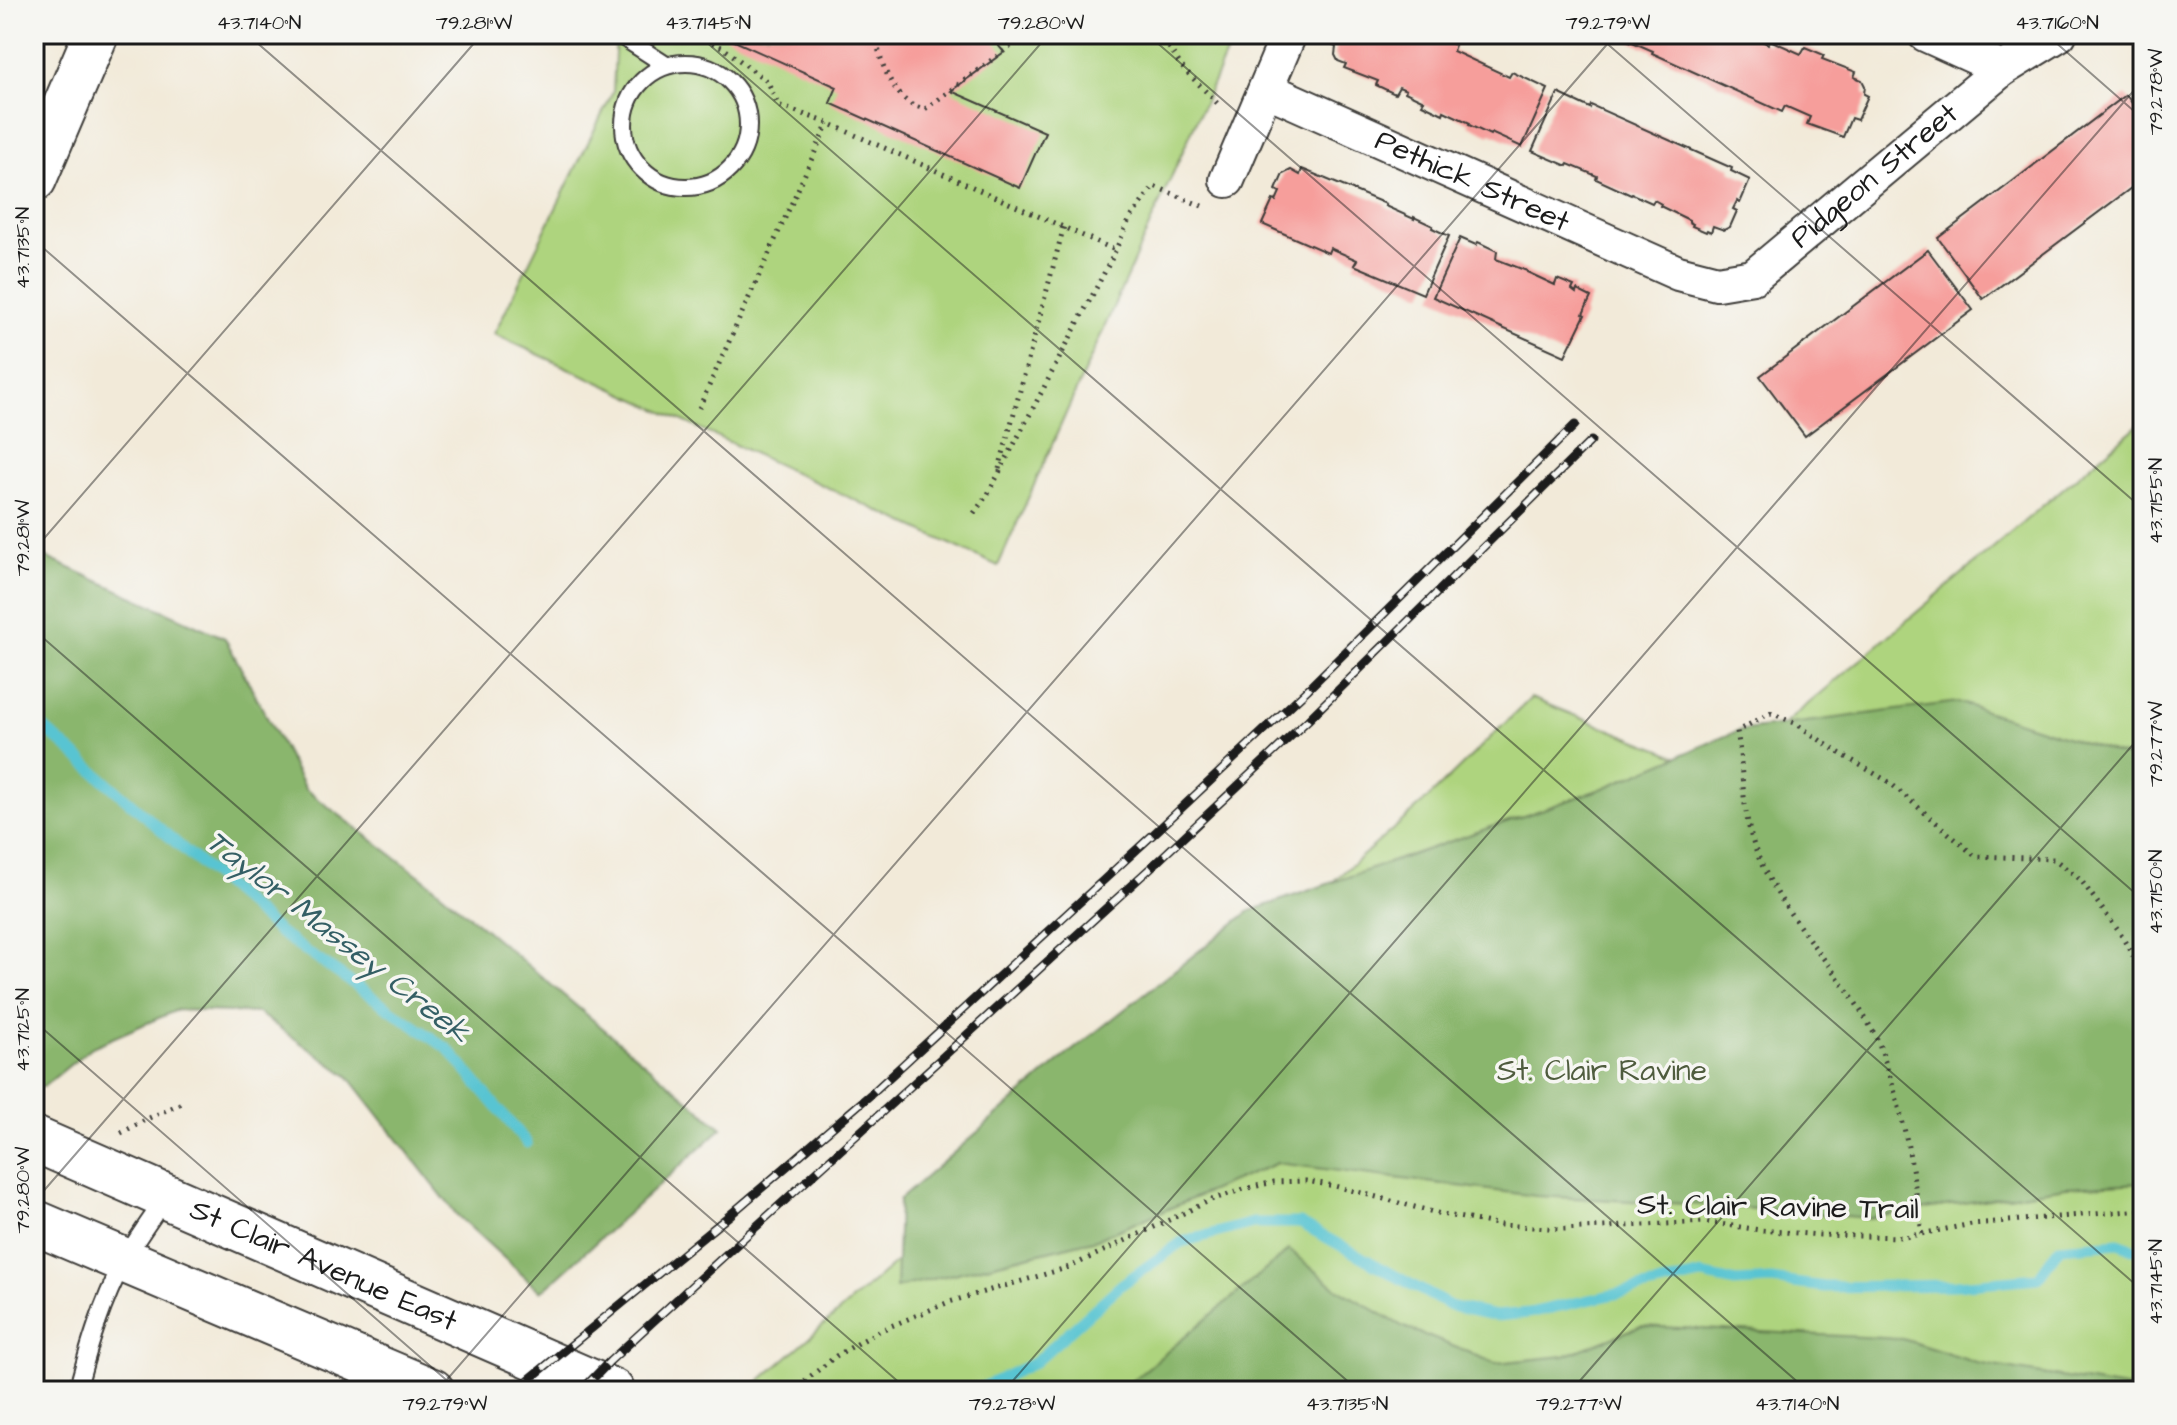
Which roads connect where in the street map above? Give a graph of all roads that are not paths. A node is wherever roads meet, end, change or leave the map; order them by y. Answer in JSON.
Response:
{"nodes":[{"id":1,"x":96,"y":34,"type":"edge"},
{"id":2,"x":618,"y":34,"type":"edge"},
{"id":3,"x":1289,"y":34,"type":"edge"},
{"id":4,"x":1925,"y":34,"type":"edge"},
{"id":5,"x":2059,"y":34,"type":"edge"},
{"id":6,"x":666,"y":65,"type":"junction"},
{"id":7,"x":2002,"y":69,"type":"junction"},
{"id":8,"x":1266,"y":89,"type":"junction"},
{"id":9,"x":35,"y":175,"type":"edge"},
{"id":10,"x":1227,"y":180,"type":"dead end"},
{"id":11,"x":1678,"y":273,"type":"joint"},
{"id":12,"x":34,"y":1139,"type":"edge"},
{"id":13,"x":167,"y":1196,"type":"junction"},
{"id":14,"x":34,"y":1222,"type":"edge"},
{"id":15,"x":125,"y":1260,"type":"junction"},
{"id":16,"x":77,"y":1391,"type":"edge"},
{"id":17,"x":432,"y":1391,"type":"edge"},
{"id":18,"x":612,"y":1391,"type":"edge"}],
"edges":[{"from":1,"to":9,"type":"main road"},
{"from":2,"to":6,"type":"lane"},
{"from":3,"to":8,"type":"street"},
{"from":4,"to":7,"type":"street"},
{"from":5,"to":7,"type":"street","name":"Pidgeon Street"},
{"from":6,"to":6,"type":"lane"},
{"from":7,"to":11,"type":"street","name":"Pidgeon Street"},
{"from":8,"to":10,"type":"street"},
{"from":8,"to":11,"type":"street","name":"Pethick Street"},
{"from":12,"to":13,"type":"main road","name":"St Clair Avenue East"},
{"from":13,"to":15,"type":"lane"},
{"from":13,"to":18,"type":"main road","name":"St Clair Avenue East"},
{"from":14,"to":15,"type":"main road"},
{"from":15,"to":16,"type":"lane"},
{"from":15,"to":17,"type":"main road"}]}
